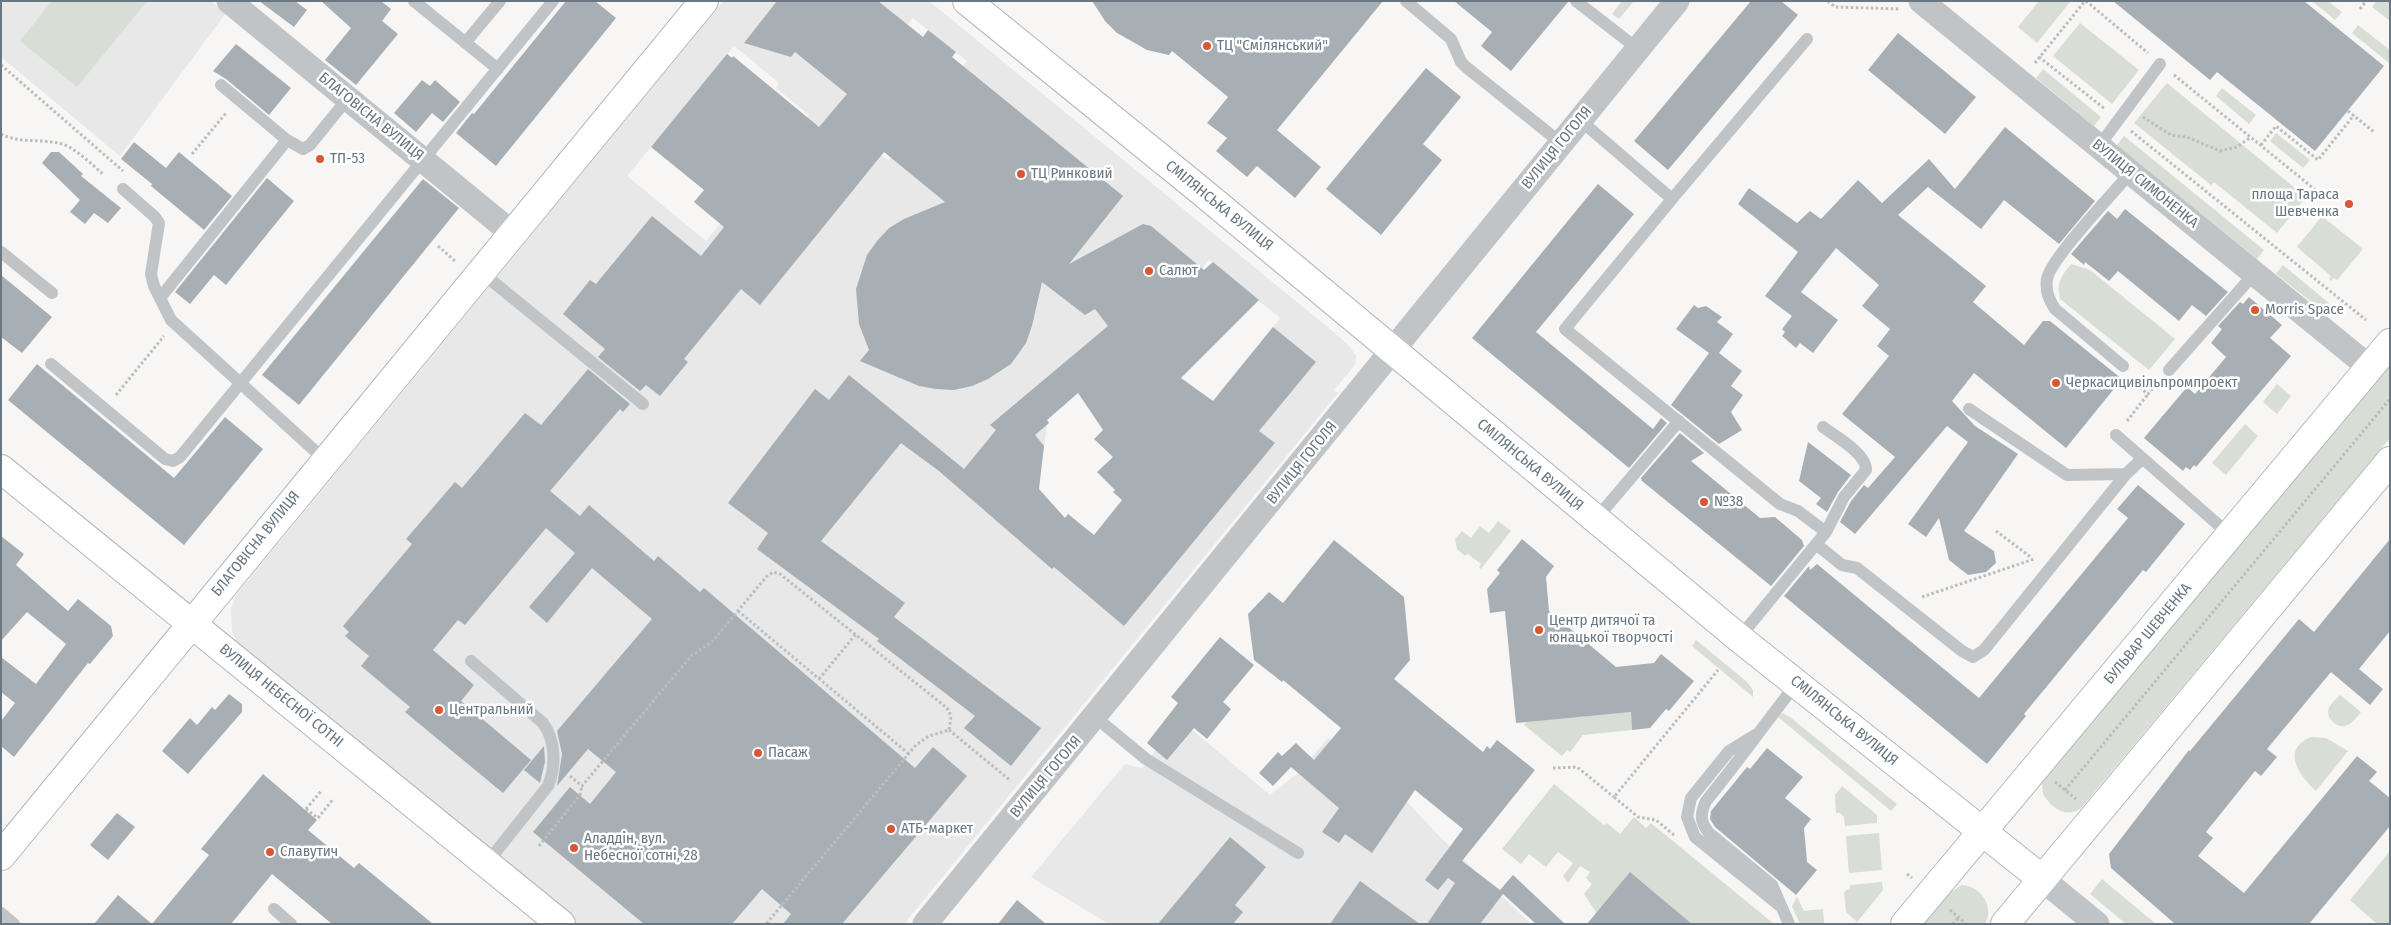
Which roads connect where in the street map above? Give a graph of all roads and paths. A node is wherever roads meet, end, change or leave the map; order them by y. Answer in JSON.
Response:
{"nodes":[{"id":1,"x":229,"y":1,"type":"edge"},
{"id":2,"x":414,"y":1,"type":"edge"},
{"id":3,"x":500,"y":1,"type":"edge"},
{"id":4,"x":553,"y":1,"type":"edge"},
{"id":5,"x":704,"y":1,"type":"edge"},
{"id":6,"x":968,"y":1,"type":"edge"},
{"id":7,"x":1406,"y":1,"type":"edge"},
{"id":8,"x":1576,"y":1,"type":"edge"},
{"id":9,"x":1678,"y":1,"type":"edge"},
{"id":10,"x":1828,"y":1,"type":"edge"},
{"id":11,"x":2085,"y":1,"type":"edge"},
{"id":12,"x":2366,"y":1,"type":"edge"},
{"id":13,"x":1912,"y":5,"type":"edge"},
{"id":14,"x":2360,"y":9,"type":"dead end"},
{"id":15,"x":1807,"y":39,"type":"dead end"},
{"id":16,"x":465,"y":43,"type":"junction"},
{"id":17,"x":1638,"y":49,"type":"junction"},
{"id":18,"x":2039,"y":57,"type":"junction"},
{"id":19,"x":2160,"y":64,"type":"junction"},
{"id":20,"x":1,"y":65,"type":"edge"},
{"id":21,"x":498,"y":69,"type":"junction"},
{"id":22,"x":2020,"y":82,"type":"junction"},
{"id":23,"x":222,"y":85,"type":"dead end"},
{"id":24,"x":348,"y":98,"type":"junction"},
{"id":25,"x":238,"y":99,"type":"junction"},
{"id":26,"x":2128,"y":107,"type":"junction"},
{"id":27,"x":2348,"y":111,"type":"dead end"},
{"id":28,"x":2354,"y":115,"type":"junction"},
{"id":29,"x":1580,"y":120,"type":"junction"},
{"id":30,"x":2118,"y":120,"type":"junction"},
{"id":31,"x":2374,"y":132,"type":"dead end"},
{"id":32,"x":1,"y":134,"type":"edge"},
{"id":33,"x":2251,"y":137,"type":"junction"},
{"id":34,"x":287,"y":140,"type":"junction"},
{"id":35,"x":1561,"y":143,"type":"junction"},
{"id":36,"x":2261,"y":145,"type":"junction"},
{"id":37,"x":2098,"y":146,"type":"junction"},
{"id":38,"x":192,"y":154,"type":"dead end"},
{"id":39,"x":423,"y":160,"type":"junction"},
{"id":40,"x":2130,"y":172,"type":"junction"},
{"id":41,"x":103,"y":174,"type":"dead end"},
{"id":42,"x":123,"y":189,"type":"joint"},
{"id":43,"x":2323,"y":196,"type":"dead end"},
{"id":44,"x":1672,"y":200,"type":"junction"},
{"id":45,"x":512,"y":233,"type":"junction"},
{"id":46,"x":1,"y":252,"type":"edge"},
{"id":47,"x":481,"y":272,"type":"junction"},
{"id":48,"x":2254,"y":274,"type":"junction"},
{"id":49,"x":52,"y":293,"type":"dead end"},
{"id":50,"x":160,"y":298,"type":"junction"},
{"id":51,"x":2366,"y":320,"type":"dead end"},
{"id":52,"x":174,"y":324,"type":"junction"},
{"id":53,"x":2390,"y":343,"type":"edge"},
{"id":54,"x":1394,"y":351,"type":"junction"},
{"id":55,"x":51,"y":364,"type":"dead end"},
{"id":56,"x":2123,"y":366,"type":"joint"},
{"id":57,"x":2370,"y":367,"type":"junction"},
{"id":58,"x":2168,"y":370,"type":"joint"},
{"id":59,"x":240,"y":384,"type":"junction"},
{"id":60,"x":2148,"y":394,"type":"junction"},
{"id":61,"x":2390,"y":399,"type":"edge"},
{"id":62,"x":643,"y":404,"type":"dead end"},
{"id":63,"x":104,"y":408,"type":"junction"},
{"id":64,"x":1969,"y":410,"type":"dead end"},
{"id":65,"x":1679,"y":421,"type":"junction"},
{"id":66,"x":1823,"y":427,"type":"dead end"},
{"id":67,"x":2116,"y":435,"type":"joint"},
{"id":68,"x":2142,"y":459,"type":"junction"},
{"id":69,"x":325,"y":460,"type":"junction"},
{"id":70,"x":2390,"y":461,"type":"edge"},
{"id":71,"x":1,"y":469,"type":"edge"},
{"id":72,"x":2126,"y":474,"type":"junction"},
{"id":73,"x":1596,"y":519,"type":"junction"},
{"id":74,"x":1996,"y":531,"type":"dead end"},
{"id":75,"x":1826,"y":532,"type":"junction"},
{"id":76,"x":2230,"y":535,"type":"junction"},
{"id":77,"x":1816,"y":544,"type":"junction"},
{"id":78,"x":2033,"y":559,"type":"junction"},
{"id":79,"x":2049,"y":570,"type":"junction"},
{"id":80,"x":1902,"y":604,"type":"junction"},
{"id":81,"x":738,"y":610,"type":"junction"},
{"id":82,"x":192,"y":622,"type":"junction"},
{"id":83,"x":856,"y":634,"type":"junction"},
{"id":84,"x":1739,"y":638,"type":"junction"},
{"id":85,"x":472,"y":661,"type":"dead end"},
{"id":86,"x":819,"y":679,"type":"junction"},
{"id":87,"x":1797,"y":683,"type":"junction"},
{"id":88,"x":1095,"y":717,"type":"junction"},
{"id":89,"x":949,"y":730,"type":"junction"},
{"id":90,"x":909,"y":754,"type":"junction"},
{"id":91,"x":1553,"y":768,"type":"dead end"},
{"id":92,"x":553,"y":770,"type":"junction"},
{"id":93,"x":2053,"y":780,"type":"dead end"},
{"id":94,"x":582,"y":786,"type":"junction"},
{"id":95,"x":322,"y":790,"type":"dead end"},
{"id":96,"x":2065,"y":790,"type":"junction"},
{"id":97,"x":1029,"y":796,"type":"junction"},
{"id":98,"x":1614,"y":797,"type":"dead end"},
{"id":99,"x":333,"y":799,"type":"dead end"},
{"id":100,"x":2078,"y":800,"type":"dead end"},
{"id":101,"x":1982,"y":831,"type":"junction"},
{"id":102,"x":539,"y":846,"type":"dead end"},
{"id":103,"x":1298,"y":853,"type":"dead end"},
{"id":104,"x":1,"y":856,"type":"edge"},
{"id":105,"x":487,"y":863,"type":"junction"},
{"id":106,"x":2042,"y":879,"type":"junction"},
{"id":107,"x":1947,"y":907,"type":"dead end"},
{"id":108,"x":274,"y":909,"type":"dead end"},
{"id":109,"x":1,"y":913,"type":"edge"},
{"id":110,"x":1959,"y":917,"type":"junction"},
{"id":111,"x":14,"y":924,"type":"edge"},
{"id":112,"x":291,"y":924,"type":"edge"},
{"id":113,"x":561,"y":924,"type":"edge"},
{"id":114,"x":766,"y":924,"type":"edge"},
{"id":115,"x":925,"y":924,"type":"edge"},
{"id":116,"x":1789,"y":924,"type":"edge"},
{"id":117,"x":1905,"y":924,"type":"edge"},
{"id":118,"x":1953,"y":924,"type":"edge"},
{"id":119,"x":1966,"y":924,"type":"edge"},
{"id":120,"x":2005,"y":924,"type":"edge"},
{"id":121,"x":2097,"y":924,"type":"edge"}],
"edges":[{"from":1,"to":24,"type":"street","name":"БЛАГОВІСНА ВУЛИЦЯ"},
{"from":2,"to":16,"type":"lane"},
{"from":3,"to":16,"type":"lane"},
{"from":4,"to":21,"type":"lane"},
{"from":5,"to":45,"type":"main road","name":"БЛАГОВІСНА ВУЛИЦЯ"},
{"from":6,"to":54,"type":"main road","name":"СМІЛЯНСЬКА ВУЛИЦЯ"},
{"from":7,"to":35,"type":"lane"},
{"from":8,"to":17,"type":"lane"},
{"from":9,"to":17,"type":"street","name":"ВУЛИЦЯ ГОГОЛЯ"},
{"from":10,"to":13,"type":"path"},
{"from":11,"to":18,"type":"path"},
{"from":11,"to":19,"type":"path"},
{"from":12,"to":14,"type":"path"},
{"from":13,"to":22,"type":"street","name":"ВУЛИЦЯ СИМОНЕНКА"},
{"from":15,"to":44,"type":"lane"},
{"from":16,"to":21,"type":"lane"},
{"from":17,"to":29,"type":"street","name":"ВУЛИЦЯ ГОГОЛЯ"},
{"from":18,"to":22,"type":"path"},
{"from":18,"to":30,"type":"path"},
{"from":19,"to":26,"type":"lane"},
{"from":19,"to":33,"type":"path"},
{"from":20,"to":42,"type":"path"},
{"from":21,"to":39,"type":"lane"},
{"from":22,"to":37,"type":"street","name":"ВУЛИЦЯ СИМОНЕНКА"},
{"from":23,"to":25,"type":"lane"},
{"from":24,"to":34,"type":"lane"},
{"from":24,"to":39,"type":"street","name":"БЛАГОВІСНА ВУЛИЦЯ"},
{"from":25,"to":34,"type":"lane"},
{"from":25,"to":38,"type":"path"},
{"from":26,"to":30,"type":"lane"},
{"from":26,"to":33,"type":"path"},
{"from":27,"to":28,"type":"path"},
{"from":28,"to":31,"type":"path"},
{"from":28,"to":36,"type":"path"},
{"from":29,"to":35,"type":"street","name":"ВУЛИЦЯ ГОГОЛЯ"},
{"from":29,"to":44,"type":"lane"},
{"from":30,"to":37,"type":"lane"},
{"from":30,"to":51,"type":"path"},
{"from":32,"to":41,"type":"path"},
{"from":33,"to":36,"type":"path"},
{"from":34,"to":50,"type":"lane"},
{"from":35,"to":54,"type":"street","name":"ВУЛИЦЯ ГОГОЛЯ"},
{"from":36,"to":43,"type":"path"},
{"from":37,"to":40,"type":"street","name":"ВУЛИЦЯ СИМОНЕНКА"},
{"from":39,"to":45,"type":"street","name":"БЛАГОВІСНА ВУЛИЦЯ"},
{"from":39,"to":59,"type":"lane"},
{"from":40,"to":48,"type":"street","name":"ВУЛИЦЯ СИМОНЕНКА"},
{"from":40,"to":56,"type":"lane"},
{"from":42,"to":50,"type":"lane"},
{"from":44,"to":65,"type":"lane"},
{"from":45,"to":47,"type":"main road","name":"БЛАГОВІСНА ВУЛИЦЯ"},
{"from":46,"to":49,"type":"lane"},
{"from":47,"to":62,"type":"lane"},
{"from":47,"to":69,"type":"main road","name":"БЛАГОВІСНА ВУЛИЦЯ"},
{"from":48,"to":57,"type":"street","name":"ВУЛИЦЯ СИМОНЕНКА"},
{"from":48,"to":58,"type":"lane"},
{"from":50,"to":52,"type":"lane"},
{"from":52,"to":59,"type":"lane"},
{"from":52,"to":63,"type":"path"},
{"from":53,"to":57,"type":"main road","name":"БУЛЬВАР ШЕВЧЕНКА"},
{"from":54,"to":73,"type":"main road","name":"СМІЛЯНСЬКА ВУЛИЦЯ"},
{"from":54,"to":88,"type":"street","name":"ВУЛИЦЯ ГОГОЛЯ"},
{"from":55,"to":63,"type":"lane"},
{"from":56,"to":60,"type":"path"},
{"from":57,"to":76,"type":"main road","name":"БУЛЬВАР ШЕВЧЕНКА"},
{"from":58,"to":60,"type":"path"},
{"from":59,"to":63,"type":"lane"},
{"from":59,"to":69,"type":"lane"},
{"from":60,"to":67,"type":"path"},
{"from":61,"to":96,"type":"path"},
{"from":64,"to":72,"type":"lane"},
{"from":65,"to":73,"type":"lane"},
{"from":65,"to":75,"type":"lane"},
{"from":66,"to":75,"type":"lane"},
{"from":67,"to":68,"type":"lane"},
{"from":68,"to":72,"type":"lane"},
{"from":68,"to":76,"type":"lane"},
{"from":69,"to":82,"type":"main road","name":"БЛАГОВІСНА ВУЛИЦЯ"},
{"from":70,"to":106,"type":"main road"},
{"from":71,"to":82,"type":"main road","name":"ВУЛИЦЯ НЕБЕСНОЇ СОТНІ"},
{"from":72,"to":79,"type":"lane"},
{"from":73,"to":84,"type":"main road","name":"СМІЛЯНСЬКА ВУЛИЦЯ"},
{"from":74,"to":78,"type":"path"},
{"from":75,"to":77,"type":"lane"},
{"from":76,"to":101,"type":"main road","name":"БУЛЬВАР ШЕВЧЕНКА"},
{"from":77,"to":80,"type":"lane"},
{"from":77,"to":84,"type":"lane"},
{"from":78,"to":79,"type":"path"},
{"from":78,"to":80,"type":"path"},
{"from":79,"to":80,"type":"lane"},
{"from":81,"to":83,"type":"path"},
{"from":81,"to":86,"type":"path"},
{"from":81,"to":94,"type":"path"},
{"from":82,"to":104,"type":"main road","name":"БЛАГОВІСНА ВУЛИЦЯ"},
{"from":82,"to":105,"type":"main road","name":"ВУЛИЦЯ НЕБЕСНОЇ СОТНІ"},
{"from":83,"to":86,"type":"path"},
{"from":83,"to":89,"type":"path"},
{"from":84,"to":87,"type":"main road","name":"СМІЛЯНСЬКА ВУЛИЦЯ"},
{"from":85,"to":92,"type":"lane"},
{"from":86,"to":90,"type":"path"},
{"from":87,"to":101,"type":"main road","name":"СМІЛЯНСЬКА ВУЛИЦЯ"},
{"from":87,"to":116,"type":"lane"},
{"from":88,"to":97,"type":"street","name":"ВУЛИЦЯ ГОГОЛЯ"},
{"from":88,"to":103,"type":"lane"},
{"from":89,"to":90,"type":"path"},
{"from":89,"to":97,"type":"path"},
{"from":90,"to":114,"type":"path"},
{"from":91,"to":98,"type":"path"},
{"from":92,"to":94,"type":"path"},
{"from":92,"to":105,"type":"lane"},
{"from":93,"to":96,"type":"path"},
{"from":94,"to":102,"type":"path"},
{"from":95,"to":99,"type":"path"},
{"from":96,"to":100,"type":"path"},
{"from":97,"to":115,"type":"street","name":"ВУЛИЦЯ ГОГОЛЯ"},
{"from":101,"to":106,"type":"main road","name":"СМІЛЯНСЬКА ВУЛИЦЯ"},
{"from":101,"to":117,"type":"main road","name":"БУЛЬВАР ШЕВЧЕНКА"},
{"from":105,"to":113,"type":"main road","name":"ВУЛИЦЯ НЕБЕСНОЇ СОТНІ"},
{"from":106,"to":120,"type":"main road"},
{"from":106,"to":121,"type":"street","name":"СМІЛЯНСЬКА ВУЛИЦЯ"},
{"from":107,"to":110,"type":"path"},
{"from":108,"to":112,"type":"lane"},
{"from":109,"to":111,"type":"lane"},
{"from":110,"to":118,"type":"path"},
{"from":110,"to":119,"type":"path"}]}
